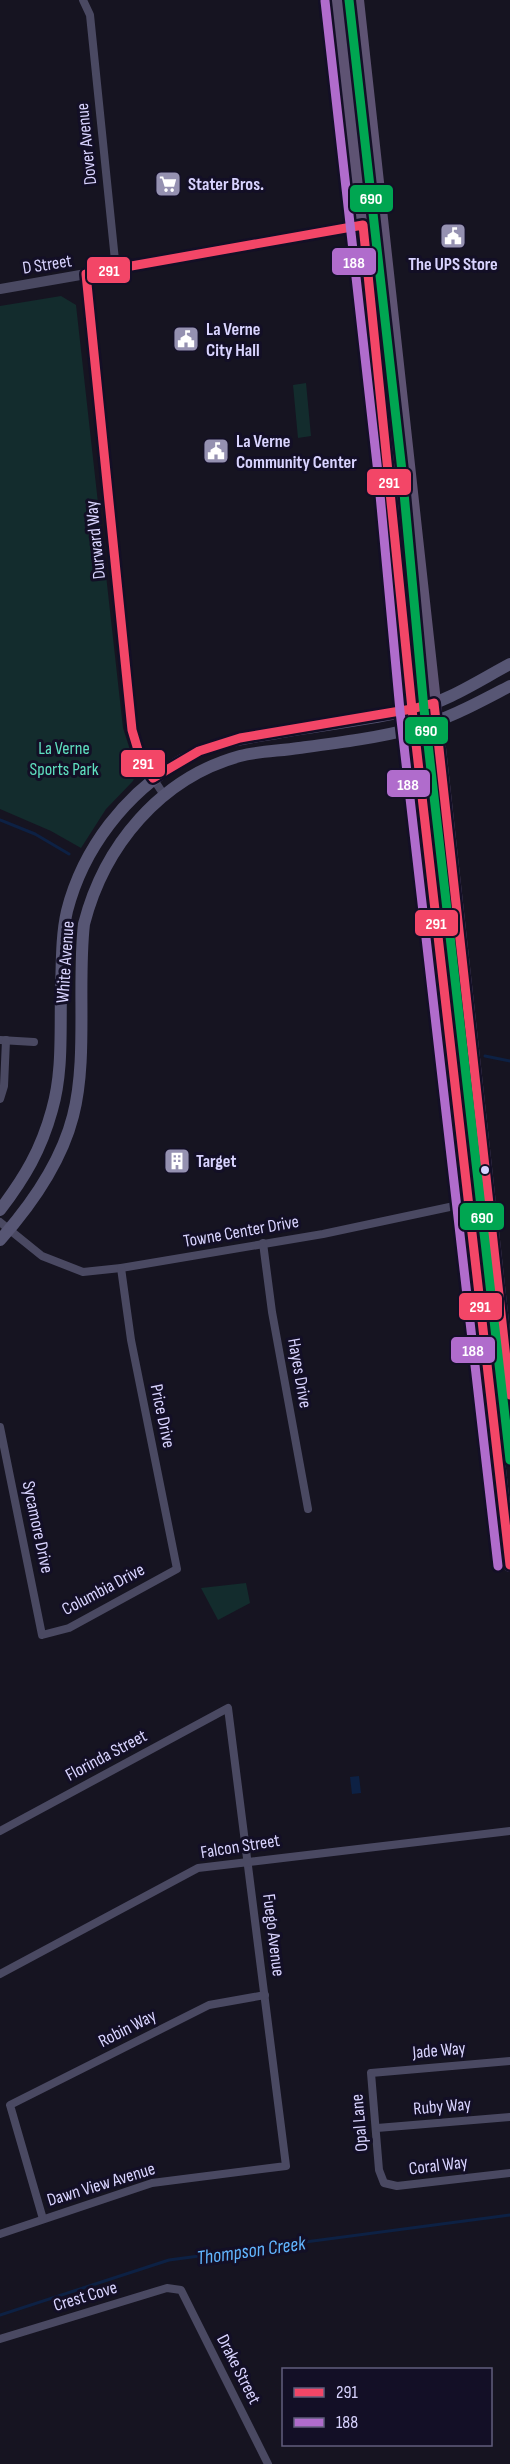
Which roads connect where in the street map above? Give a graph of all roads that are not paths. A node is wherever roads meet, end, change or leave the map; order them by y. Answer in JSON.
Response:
{"nodes":[{"id":1,"x":83,"y":0,"type":"edge"},
{"id":2,"x":337,"y":0,"type":"edge"},
{"id":3,"x":357,"y":0,"type":"edge"},
{"id":4,"x":383,"y":222,"type":"junction"},
{"id":5,"x":363,"y":225,"type":"junction"},
{"id":6,"x":116,"y":270,"type":"junction"},
{"id":7,"x":86,"y":274,"type":"junction"},
{"id":8,"x":0,"y":289,"type":"edge"},
{"id":9,"x":510,"y":664,"type":"edge"},
{"id":10,"x":510,"y":686,"type":"edge"},
{"id":11,"x":434,"y":703,"type":"junction"},
{"id":12,"x":412,"y":710,"type":"junction"},
{"id":13,"x":436,"y":722,"type":"junction"},
{"id":14,"x":415,"y":728,"type":"junction"},
{"id":15,"x":153,"y":778,"type":"junction"},
{"id":16,"x":164,"y":795,"type":"junction"},
{"id":17,"x":3,"y":1040,"type":"edge"},
{"id":18,"x":34,"y":1042,"type":"dead end"},
{"id":19,"x":0,"y":1099,"type":"edge"},
{"id":20,"x":487,"y":1199,"type":"junction"},
{"id":21,"x":467,"y":1202,"type":"junction"},
{"id":22,"x":0,"y":1210,"type":"edge"},
{"id":23,"x":5,"y":1226,"type":"edge"},
{"id":24,"x":0,"y":1240,"type":"edge"},
{"id":25,"x":263,"y":1243,"type":"junction"},
{"id":26,"x":121,"y":1268,"type":"junction"},
{"id":27,"x":510,"y":1395,"type":"edge"},
{"id":28,"x":0,"y":1427,"type":"edge"},
{"id":29,"x":308,"y":1509,"type":"dead end"},
{"id":30,"x":510,"y":1565,"type":"edge"},
{"id":31,"x":177,"y":1569,"type":"joint"},
{"id":32,"x":42,"y":1635,"type":"joint"},
{"id":33,"x":228,"y":1708,"type":"joint"},
{"id":34,"x":510,"y":1830,"type":"edge"},
{"id":35,"x":0,"y":1831,"type":"edge"},
{"id":36,"x":248,"y":1860,"type":"junction"},
{"id":37,"x":0,"y":1974,"type":"edge"},
{"id":38,"x":265,"y":1995,"type":"junction"},
{"id":39,"x":510,"y":2061,"type":"edge"},
{"id":40,"x":371,"y":2073,"type":"joint"},
{"id":41,"x":510,"y":2117,"type":"edge"},
{"id":42,"x":377,"y":2128,"type":"junction"},
{"id":43,"x":286,"y":2166,"type":"joint"},
{"id":44,"x":379,"y":2170,"type":"joint"},
{"id":45,"x":510,"y":2173,"type":"edge"},
{"id":46,"x":43,"y":2219,"type":"junction"},
{"id":47,"x":0,"y":2234,"type":"edge"},
{"id":48,"x":181,"y":2290,"type":"joint"},
{"id":49,"x":0,"y":2339,"type":"edge"},
{"id":50,"x":268,"y":2464,"type":"edge"}],
"edges":[{"from":1,"to":6,"type":"street","name":"Dover Avenue"},
{"from":2,"to":5,"type":"main road"},
{"from":3,"to":4,"type":"main road"},
{"from":4,"to":5,"type":"street","name":"D Street"},
{"from":4,"to":11,"type":"main road"},
{"from":5,"to":6,"type":"street","name":"D Street"},
{"from":5,"to":12,"type":"main road"},
{"from":6,"to":7,"type":"street","name":"D Street"},
{"from":7,"to":8,"type":"street","name":"D Street"},
{"from":7,"to":15,"type":"street","name":"Durward Way"},
{"from":9,"to":11,"type":"main road","name":"White Avenue"},
{"from":10,"to":13,"type":"main road","name":"White Avenue"},
{"from":11,"to":12,"type":"main road","name":"White Avenue"},
{"from":11,"to":13,"type":"main road"},
{"from":12,"to":14,"type":"main road"},
{"from":12,"to":15,"type":"main road","name":"White Avenue"},
{"from":13,"to":14,"type":"main road","name":"White Avenue"},
{"from":13,"to":20,"type":"main road"},
{"from":14,"to":16,"type":"main road","name":"White Avenue"},
{"from":14,"to":21,"type":"main road"},
{"from":15,"to":16,"type":"street","name":"Durward Way"},
{"from":15,"to":22,"type":"main road","name":"White Avenue"},
{"from":16,"to":23,"type":"main road","name":"White Avenue"},
{"from":17,"to":18,"type":"street"},
{"from":17,"to":19,"type":"street"},
{"from":20,"to":21,"type":"street","name":"Towne Center Drive"},
{"from":20,"to":27,"type":"main road"},
{"from":21,"to":25,"type":"street","name":"Towne Center Drive"},
{"from":21,"to":30,"type":"main road"},
{"from":23,"to":24,"type":"main road","name":"White Avenue"},
{"from":23,"to":26,"type":"street","name":"Towne Center Drive"},
{"from":25,"to":26,"type":"street","name":"Towne Center Drive"},
{"from":25,"to":29,"type":"street","name":"Hayes Drive"},
{"from":26,"to":31,"type":"street","name":"Price Drive"},
{"from":28,"to":32,"type":"street","name":"Sycamore Drive"},
{"from":31,"to":32,"type":"street","name":"Columbia Drive"},
{"from":33,"to":35,"type":"street","name":"Florinda Street"},
{"from":33,"to":36,"type":"street","name":"Fuego Avenue"},
{"from":34,"to":36,"type":"street","name":"Falcon Street"},
{"from":36,"to":37,"type":"street","name":"Falcon Street"},
{"from":36,"to":38,"type":"street","name":"Fuego Avenue"},
{"from":38,"to":43,"type":"street","name":"Fuego Avenue"},
{"from":38,"to":46,"type":"street","name":"Robin Way"},
{"from":39,"to":40,"type":"street","name":"Jade Way"},
{"from":40,"to":42,"type":"street","name":"Opal Lane"},
{"from":41,"to":42,"type":"street","name":"Ruby Way"},
{"from":42,"to":44,"type":"street","name":"Opal Lane"},
{"from":43,"to":46,"type":"street","name":"Dawn View Avenue"},
{"from":44,"to":45,"type":"street","name":"Coral Way"},
{"from":46,"to":47,"type":"street","name":"Dawn View Avenue"},
{"from":48,"to":49,"type":"street","name":"Crest Cove"},
{"from":48,"to":50,"type":"street","name":"Drake Street"}]}
